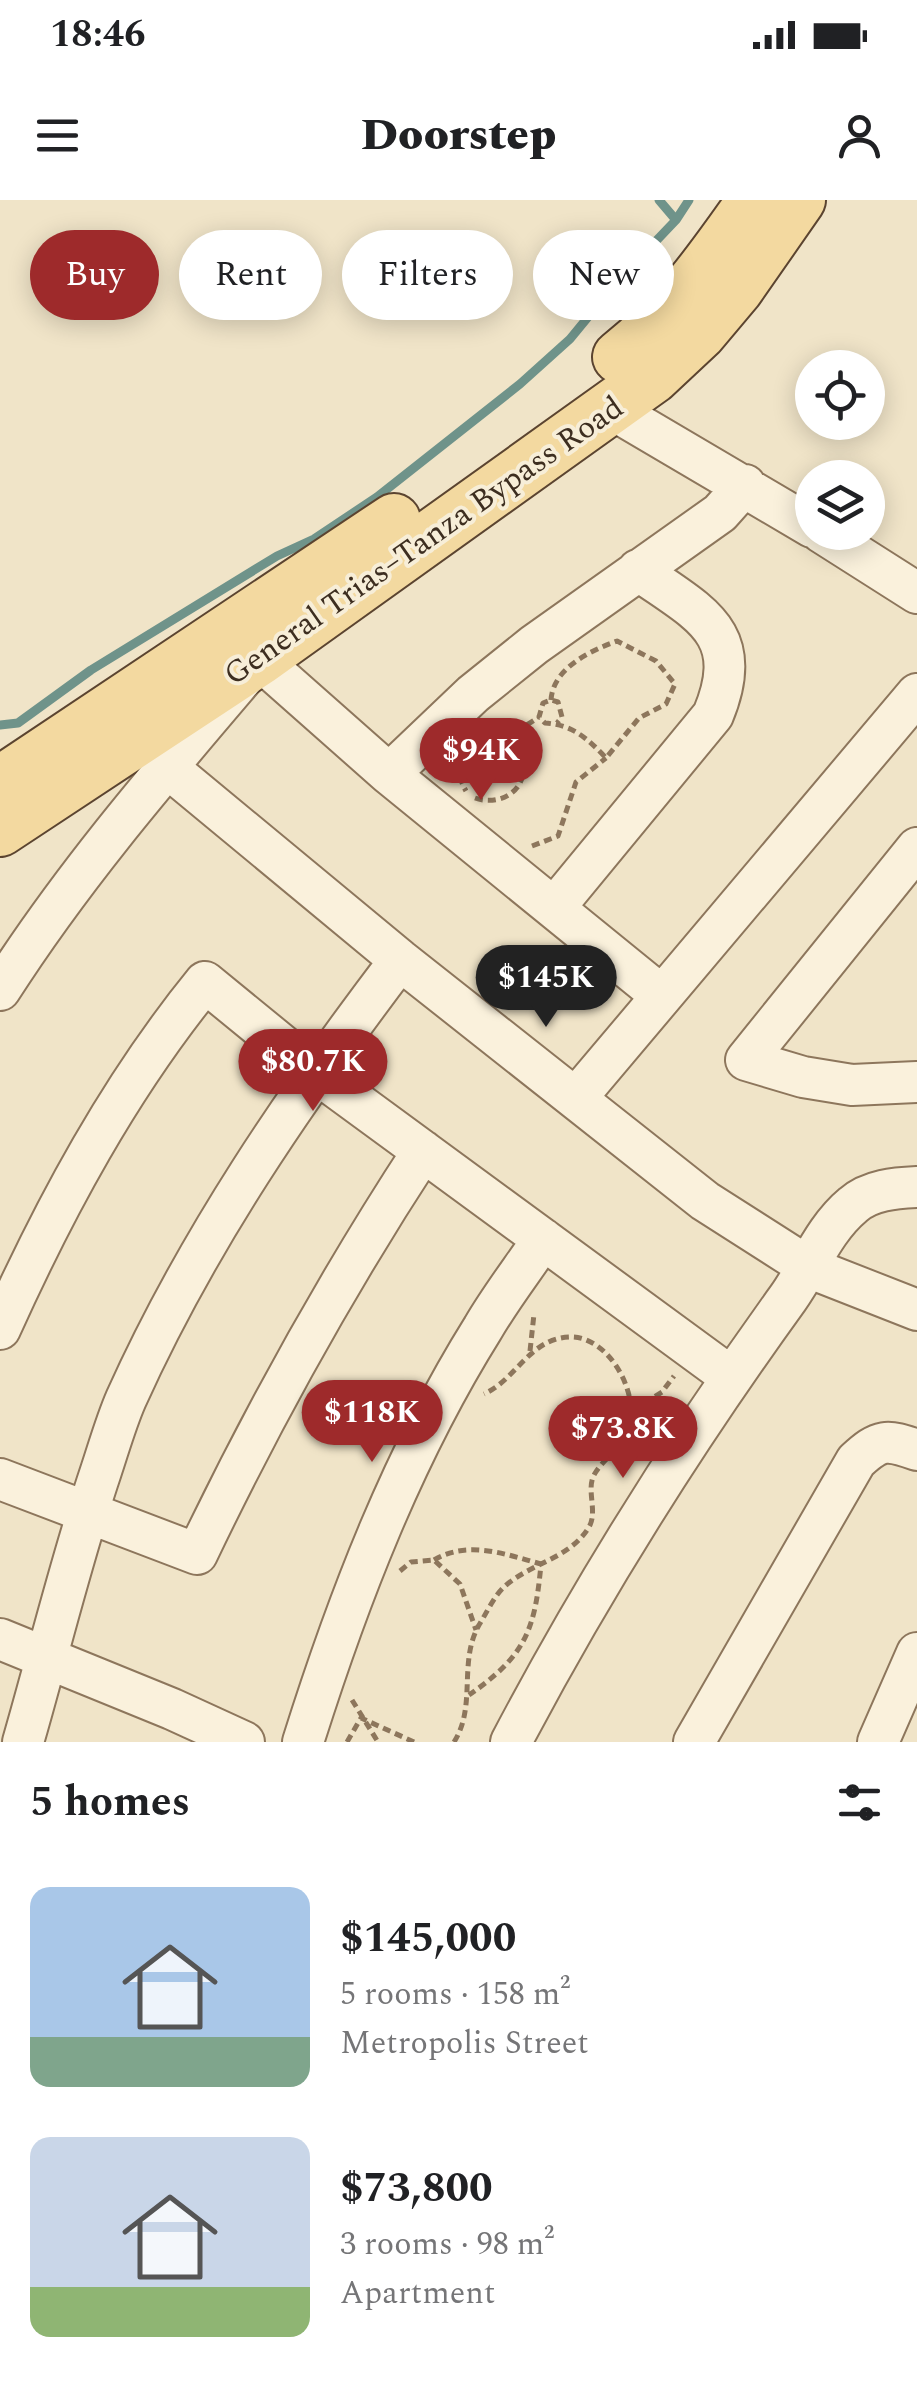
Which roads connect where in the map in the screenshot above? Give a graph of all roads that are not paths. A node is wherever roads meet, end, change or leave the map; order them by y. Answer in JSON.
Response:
{"nodes":[{"id":1,"x":754,"y":200,"type":"edge"},
{"id":2,"x":799,"y":200,"type":"edge"},
{"id":3,"x":610,"y":408,"type":"junction"},
{"id":4,"x":745,"y":484,"type":"junction"},
{"id":5,"x":795,"y":516,"type":"edge"},
{"id":6,"x":849,"y":550,"type":"edge"},
{"id":7,"x":638,"y":570,"type":"junction"},
{"id":8,"x":917,"y":593,"type":"edge"},
{"id":9,"x":259,"y":659,"type":"junction"},
{"id":10,"x":917,"y":694,"type":"edge"},
{"id":11,"x":167,"y":768,"type":"junction"},
{"id":12,"x":390,"y":774,"type":"junction"},
{"id":13,"x":0,"y":783,"type":"edge"},
{"id":14,"x":0,"y":830,"type":"edge"},
{"id":15,"x":917,"y":848,"type":"edge"},
{"id":16,"x":554,"y":908,"type":"junction"},
{"id":17,"x":400,"y":960,"type":"junction"},
{"id":18,"x":0,"y":990,"type":"edge"},
{"id":19,"x":662,"y":996,"type":"junction"},
{"id":20,"x":315,"y":1072,"type":"junction"},
{"id":21,"x":917,"y":1082,"type":"edge"},
{"id":22,"x":576,"y":1098,"type":"junction"},
{"id":23,"x":422,"y":1150,"type":"junction"},
{"id":24,"x":917,"y":1186,"type":"edge"},
{"id":25,"x":544,"y":1239,"type":"junction"},
{"id":26,"x":810,"y":1268,"type":"junction"},
{"id":27,"x":917,"y":1310,"type":"edge"},
{"id":28,"x":0,"y":1329,"type":"edge"},
{"id":29,"x":731,"y":1377,"type":"junction"},
{"id":30,"x":917,"y":1450,"type":"edge"},
{"id":31,"x":0,"y":1479,"type":"edge"},
{"id":32,"x":88,"y":1512,"type":"junction"},
{"id":33,"x":0,"y":1639,"type":"edge"},
{"id":34,"x":917,"y":1652,"type":"edge"},
{"id":35,"x":47,"y":1657,"type":"junction"},
{"id":36,"x":167,"y":1725,"type":"edge"},
{"id":37,"x":23,"y":1742,"type":"edge"},
{"id":38,"x":244,"y":1742,"type":"edge"},
{"id":39,"x":303,"y":1742,"type":"edge"},
{"id":40,"x":511,"y":1742,"type":"edge"},
{"id":41,"x":694,"y":1742,"type":"edge"},
{"id":42,"x":878,"y":1742,"type":"edge"}],
"edges":[{"from":1,"to":13,"type":"main road","name":"General Trias–Tanza Bypass Road"},
{"from":2,"to":3,"type":"main road","name":"General Trias–Tanza Bypass Road"},
{"from":3,"to":4,"type":"street"},
{"from":3,"to":9,"type":"main road","name":"General Trias–Tanza Bypass Road"},
{"from":4,"to":5,"type":"street"},
{"from":4,"to":7,"type":"street"},
{"from":6,"to":8,"type":"street"},
{"from":7,"to":12,"type":"street"},
{"from":7,"to":16,"type":"street"},
{"from":9,"to":11,"type":"street"},
{"from":9,"to":12,"type":"street"},
{"from":9,"to":14,"type":"main road","name":"General Trias–Tanza Bypass Road"},
{"from":10,"to":19,"type":"street"},
{"from":11,"to":17,"type":"street"},
{"from":11,"to":18,"type":"street"},
{"from":12,"to":16,"type":"street"},
{"from":15,"to":21,"type":"street"},
{"from":16,"to":19,"type":"street"},
{"from":17,"to":20,"type":"street"},
{"from":17,"to":22,"type":"street"},
{"from":19,"to":22,"type":"street"},
{"from":20,"to":23,"type":"street"},
{"from":20,"to":28,"type":"street"},
{"from":20,"to":32,"type":"street"},
{"from":22,"to":26,"type":"street"},
{"from":23,"to":25,"type":"street"},
{"from":23,"to":32,"type":"street"},
{"from":24,"to":26,"type":"street"},
{"from":25,"to":29,"type":"street"},
{"from":25,"to":39,"type":"street"},
{"from":26,"to":27,"type":"street"},
{"from":26,"to":29,"type":"street"},
{"from":29,"to":40,"type":"street"},
{"from":30,"to":41,"type":"street"},
{"from":31,"to":32,"type":"street"},
{"from":32,"to":35,"type":"street"},
{"from":33,"to":35,"type":"street"},
{"from":34,"to":42,"type":"street"},
{"from":35,"to":36,"type":"street"},
{"from":35,"to":37,"type":"street"},
{"from":36,"to":38,"type":"street"}]}
